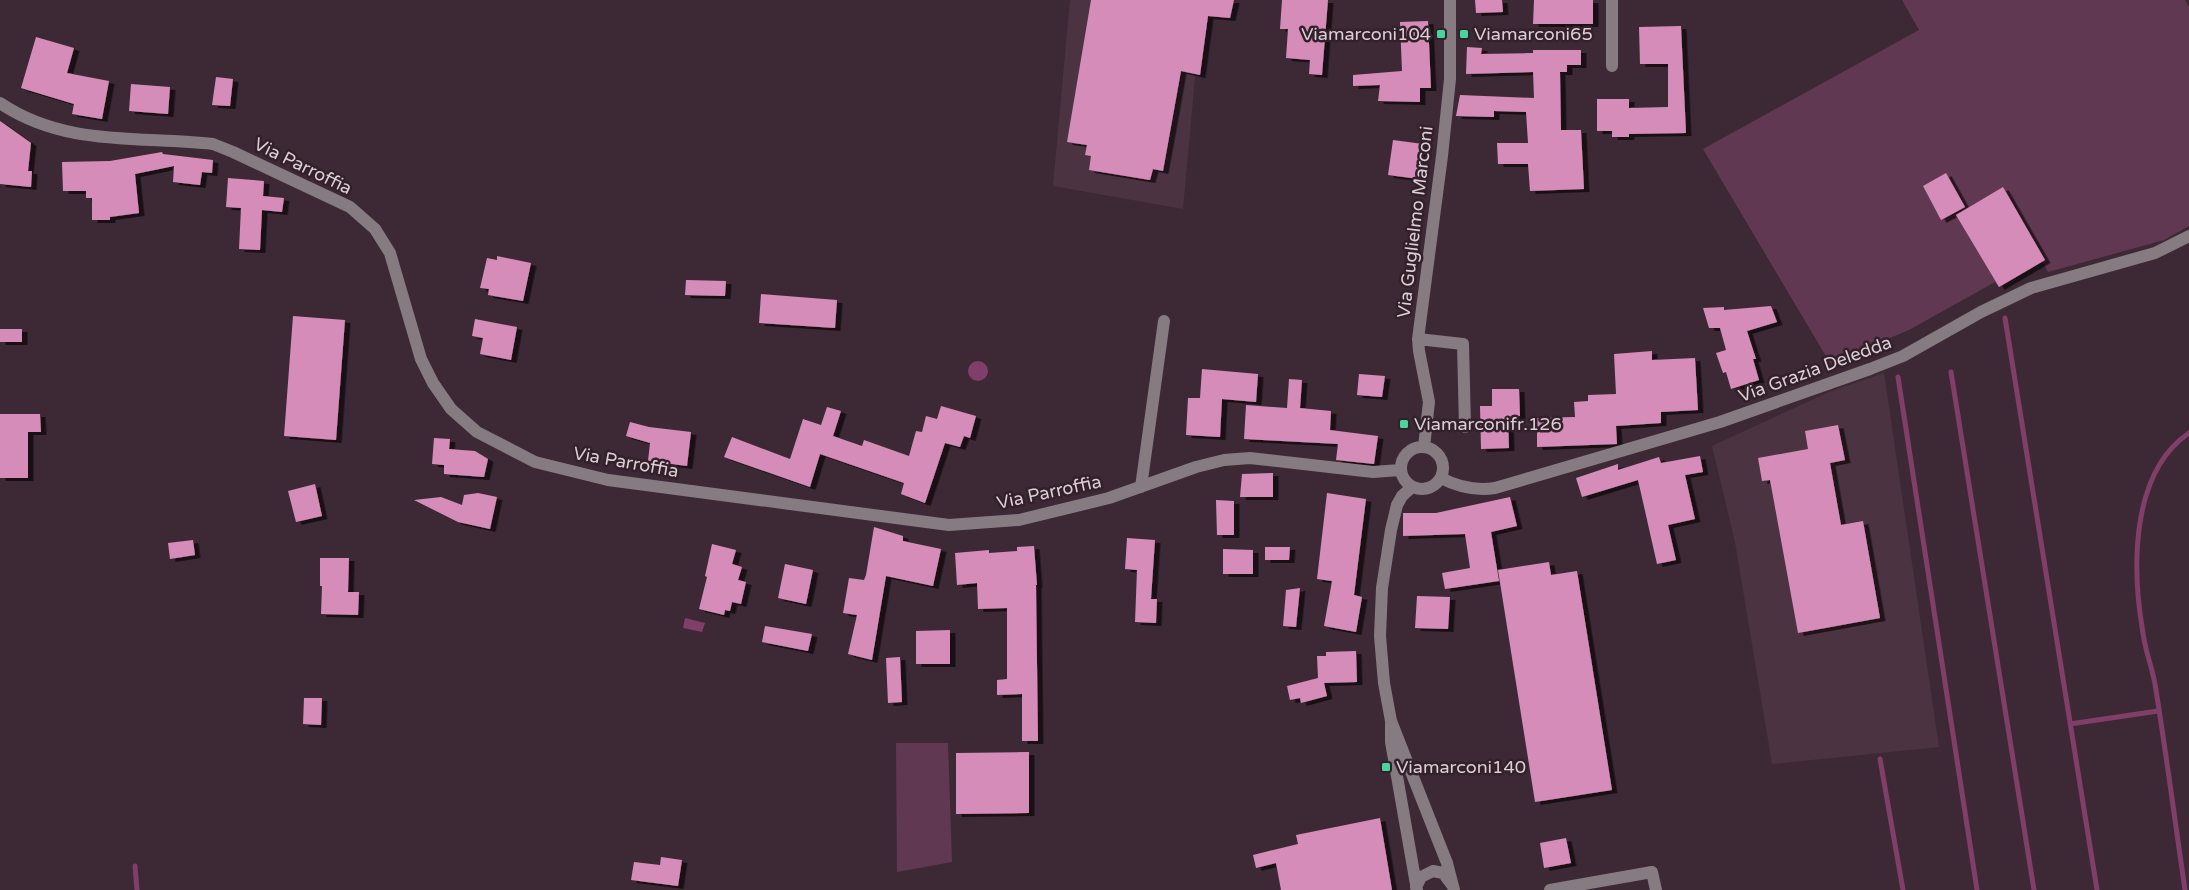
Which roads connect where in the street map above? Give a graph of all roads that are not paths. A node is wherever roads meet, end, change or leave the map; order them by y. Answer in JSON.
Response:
{"nodes":[{"id":1,"x":1450,"y":0,"type":"edge"},
{"id":2,"x":1612,"y":0,"type":"edge"},
{"id":3,"x":1612,"y":66,"type":"dead end"},
{"id":4,"x":0,"y":103,"type":"edge"},
{"id":5,"x":2189,"y":236,"type":"edge"},
{"id":6,"x":1164,"y":321,"type":"dead end"},
{"id":7,"x":1418,"y":339,"type":"junction"},
{"id":8,"x":1465,"y":427,"type":"dead end"},
{"id":9,"x":1424,"y":447,"type":"junction"},
{"id":10,"x":1400,"y":470,"type":"junction"},
{"id":11,"x":1441,"y":478,"type":"junction"},
{"id":12,"x":1141,"y":487,"type":"junction"},
{"id":13,"x":1412,"y":487,"type":"junction"},
{"id":14,"x":1391,"y":721,"type":"junction"},
{"id":15,"x":1454,"y":888,"type":"edge"},
{"id":16,"x":1417,"y":889,"type":"edge"},
{"id":17,"x":1550,"y":890,"type":"edge"},
{"id":18,"x":1656,"y":890,"type":"edge"}],
"edges":[{"from":1,"to":7,"type":"street","name":"Via Guglielmo Marconi"},
{"from":2,"to":3,"type":"street"},
{"from":4,"to":12,"type":"street","name":"Via Parroffia"},
{"from":5,"to":11,"type":"street","name":"Via Grazia Deledda"},
{"from":6,"to":12,"type":"street"},
{"from":7,"to":8,"type":"street"},
{"from":7,"to":9,"type":"street","name":"Via Guglielmo Marconi"},
{"from":9,"to":10,"type":"street"},
{"from":9,"to":11,"type":"street"},
{"from":10,"to":12,"type":"street","name":"Via Parroffia"},
{"from":10,"to":13,"type":"street"},
{"from":11,"to":13,"type":"street"},
{"from":13,"to":14,"type":"street"},
{"from":14,"to":15,"type":"street"},
{"from":14,"to":16,"type":"street"},
{"from":15,"to":16,"type":"street"},
{"from":17,"to":18,"type":"street"}]}
